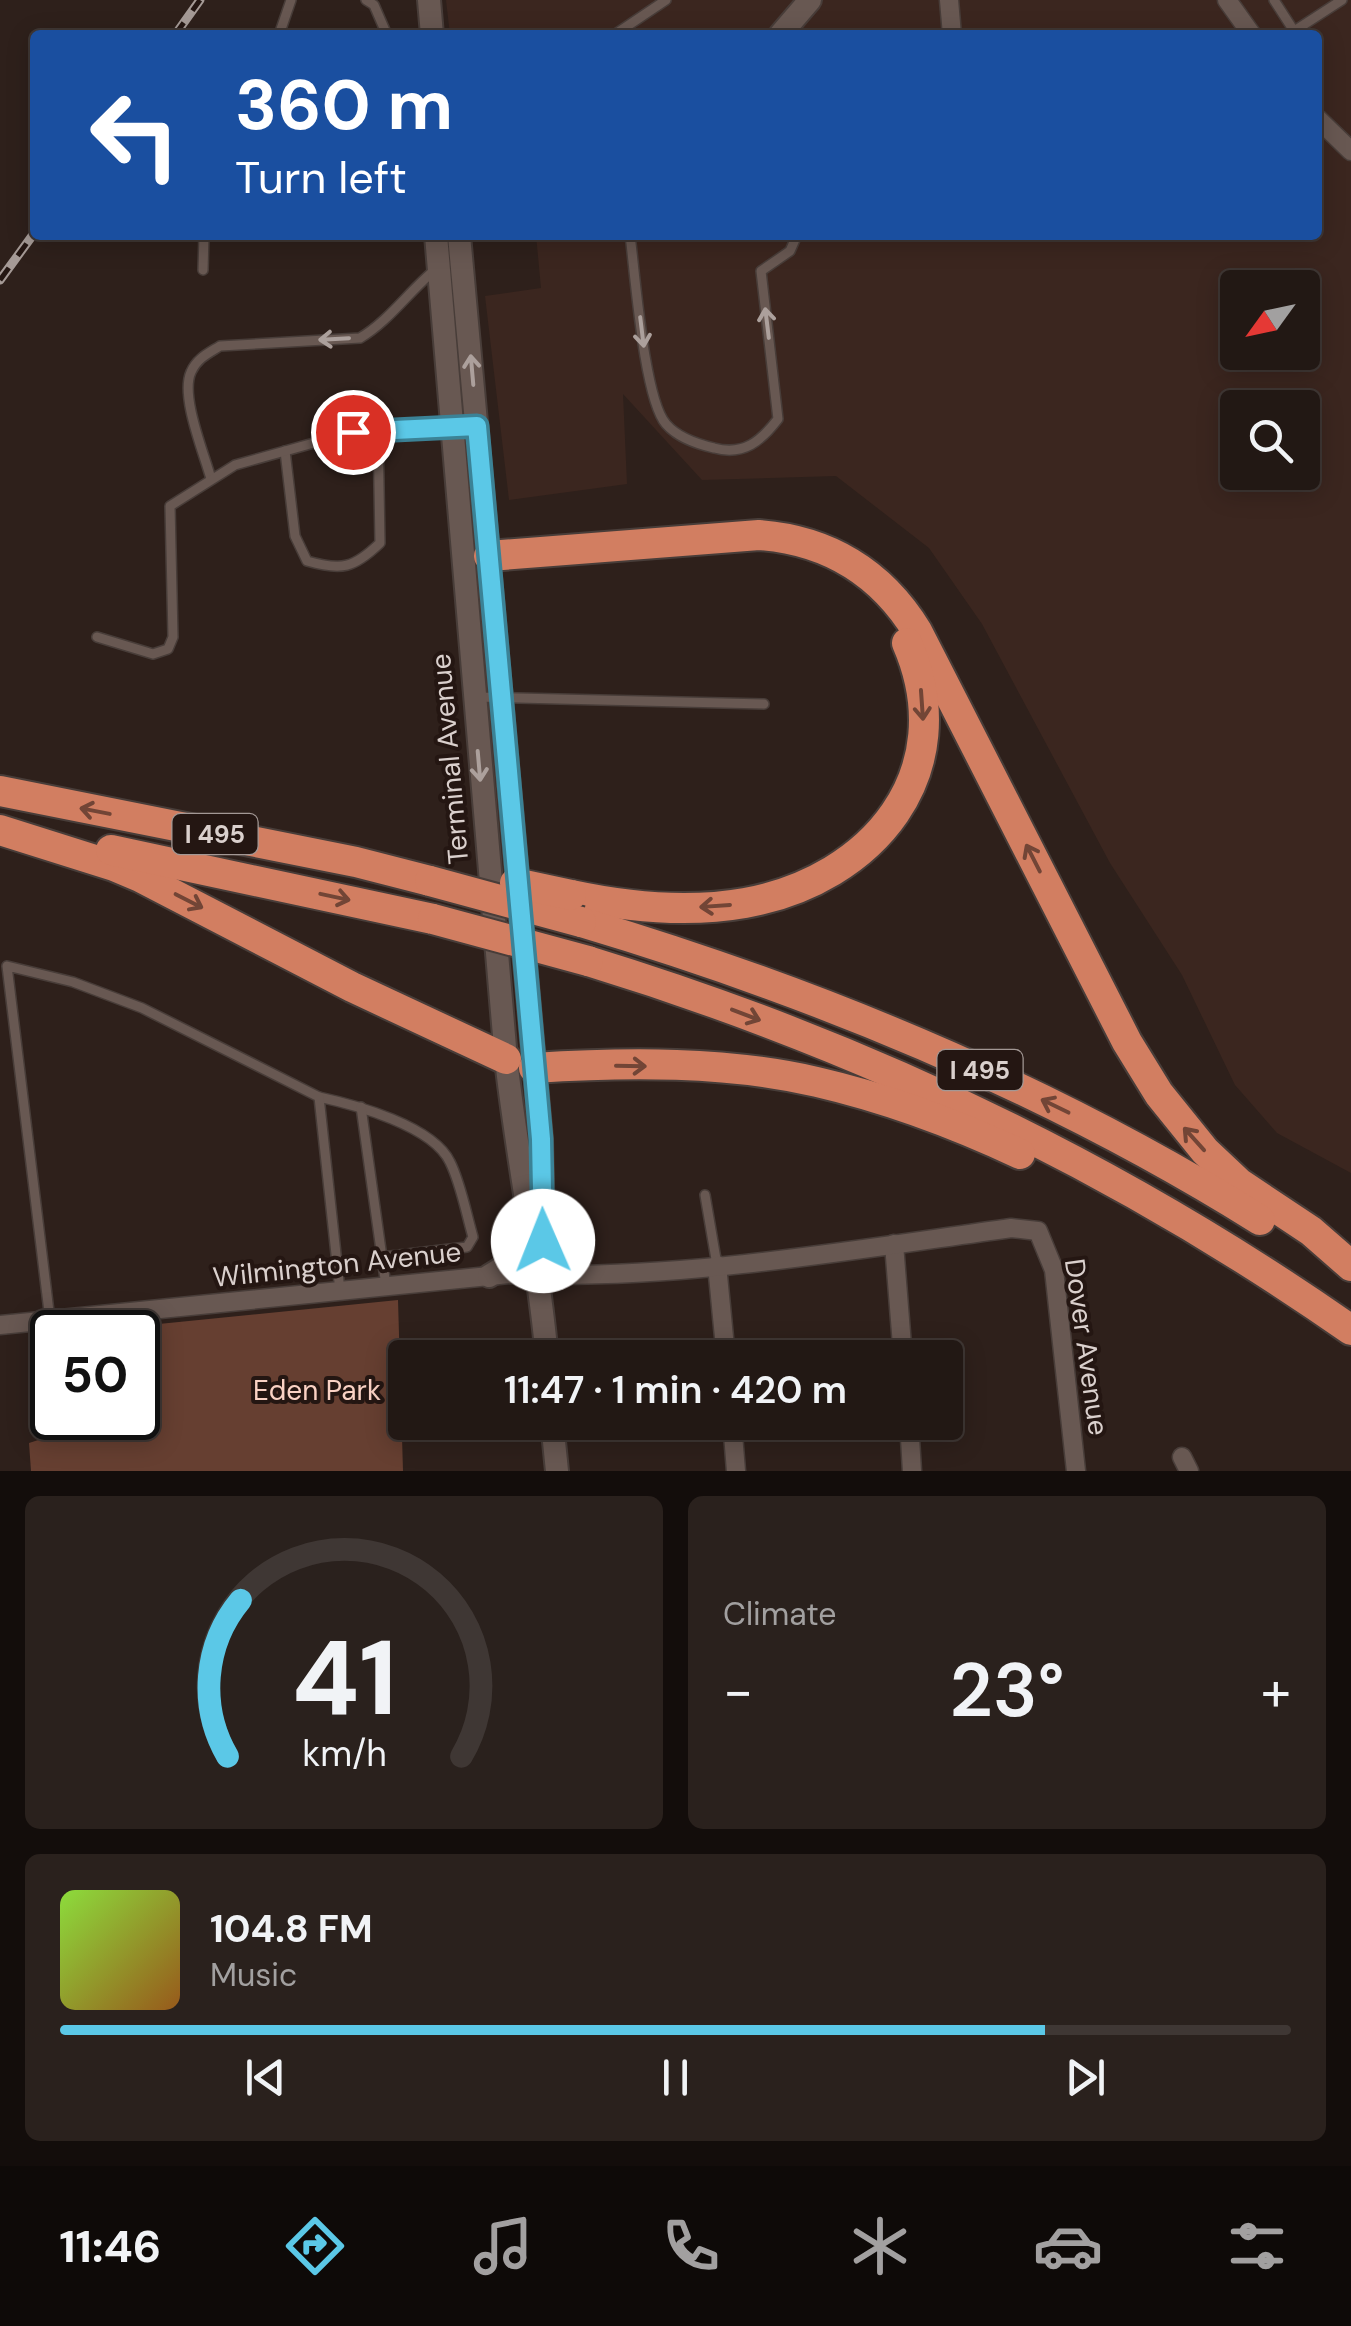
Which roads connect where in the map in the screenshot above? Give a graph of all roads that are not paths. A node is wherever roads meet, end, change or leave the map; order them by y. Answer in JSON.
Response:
{"nodes":[{"id":1,"x":291,"y":0,"type":"edge"},
{"id":2,"x":366,"y":0,"type":"edge"},
{"id":3,"x":429,"y":0,"type":"edge"},
{"id":4,"x":666,"y":0,"type":"edge"},
{"id":5,"x":810,"y":0,"type":"edge"},
{"id":6,"x":949,"y":0,"type":"edge"},
{"id":7,"x":1227,"y":0,"type":"edge"},
{"id":8,"x":1274,"y":0,"type":"edge"},
{"id":9,"x":1342,"y":0,"type":"edge"},
{"id":10,"x":280,"y":30,"type":"edge"},
{"id":11,"x":386,"y":30,"type":"edge"},
{"id":12,"x":432,"y":30,"type":"edge"},
{"id":13,"x":621,"y":30,"type":"edge"},
{"id":14,"x":784,"y":30,"type":"edge"},
{"id":15,"x":952,"y":30,"type":"edge"},
{"id":16,"x":1248,"y":30,"type":"edge"},
{"id":17,"x":1289,"y":30,"type":"edge"},
{"id":18,"x":1296,"y":30,"type":"edge"},
{"id":19,"x":1322,"y":123,"type":"edge"},
{"id":20,"x":1351,"y":151,"type":"edge"},
{"id":21,"x":204,"y":240,"type":"edge"},
{"id":22,"x":436,"y":240,"type":"edge"},
{"id":23,"x":459,"y":240,"type":"edge"},
{"id":24,"x":631,"y":240,"type":"edge"},
{"id":25,"x":795,"y":240,"type":"edge"},
{"id":26,"x":439,"y":268,"type":"junction"},
{"id":27,"x":203,"y":270,"type":"dead end"},
{"id":28,"x":477,"y":426,"type":"junction"},
{"id":29,"x":450,"y":427,"type":"junction"},
{"id":30,"x":378,"y":431,"type":"junction"},
{"id":31,"x":285,"y":451,"type":"junction"},
{"id":32,"x":211,"y":479,"type":"junction"},
{"id":33,"x":480,"y":564,"type":"junction"},
{"id":34,"x":97,"y":638,"type":"dead end"},
{"id":35,"x":473,"y":696,"type":"junction"},
{"id":36,"x":501,"y":697,"type":"junction"},
{"id":37,"x":764,"y":704,"type":"dead end"},
{"id":38,"x":0,"y":791,"type":"edge"},
{"id":39,"x":0,"y":828,"type":"edge"},
{"id":40,"x":576,"y":908,"type":"junction"},
{"id":41,"x":4,"y":964,"type":"edge"},
{"id":42,"x":520,"y":1064,"type":"junction"},
{"id":43,"x":320,"y":1097,"type":"junction"},
{"id":44,"x":361,"y":1106,"type":"junction"},
{"id":45,"x":514,"y":1136,"type":"junction"},
{"id":46,"x":705,"y":1195,"type":"dead end"},
{"id":47,"x":1038,"y":1232,"type":"joint"},
{"id":48,"x":894,"y":1244,"type":"junction"},
{"id":49,"x":382,"y":1257,"type":"junction"},
{"id":50,"x":1249,"y":1262,"type":"junction"},
{"id":51,"x":717,"y":1265,"type":"junction"},
{"id":52,"x":1351,"y":1266,"type":"edge"},
{"id":53,"x":488,"y":1276,"type":"junction"},
{"id":54,"x":539,"y":1276,"type":"junction"},
{"id":55,"x":1351,"y":1278,"type":"edge"},
{"id":56,"x":386,"y":1286,"type":"junction"},
{"id":57,"x":340,"y":1291,"type":"junction"},
{"id":58,"x":49,"y":1310,"type":"edge"},
{"id":59,"x":150,"y":1310,"type":"edge"},
{"id":60,"x":30,"y":1322,"type":"edge"},
{"id":61,"x":0,"y":1325,"type":"edge"},
{"id":62,"x":1351,"y":1330,"type":"edge"},
{"id":63,"x":544,"y":1340,"type":"edge"},
{"id":64,"x":724,"y":1340,"type":"edge"},
{"id":65,"x":902,"y":1340,"type":"edge"},
{"id":66,"x":553,"y":1440,"type":"edge"},
{"id":67,"x":733,"y":1440,"type":"edge"},
{"id":68,"x":909,"y":1440,"type":"edge"},
{"id":69,"x":556,"y":1471,"type":"edge"},
{"id":70,"x":736,"y":1471,"type":"edge"},
{"id":71,"x":912,"y":1471,"type":"edge"},
{"id":72,"x":1076,"y":1471,"type":"edge"}],
"edges":[{"from":1,"to":10,"type":"lane"},
{"from":2,"to":11,"type":"lane"},
{"from":3,"to":12,"type":"main road"},
{"from":4,"to":13,"type":"lane"},
{"from":5,"to":14,"type":"main road"},
{"from":6,"to":15,"type":"street"},
{"from":7,"to":16,"type":"street"},
{"from":8,"to":17,"type":"lane"},
{"from":9,"to":18,"type":"lane"},
{"from":19,"to":20,"type":"street"},
{"from":21,"to":27,"type":"lane"},
{"from":22,"to":26,"type":"main road","name":"Terminal Avenue"},
{"from":28,"to":23,"type":"main road","name":"Terminal Avenue","one_way":true},
{"from":24,"to":25,"type":"lane","one_way":true},
{"from":26,"to":29,"type":"main road","name":"Terminal Avenue"},
{"from":26,"to":32,"type":"lane","one_way":true},
{"from":28,"to":29,"type":"lane"},
{"from":28,"to":33,"type":"main road","name":"Terminal Avenue"},
{"from":29,"to":30,"type":"lane"},
{"from":29,"to":33,"type":"main road","name":"Terminal Avenue"},
{"from":30,"to":31,"type":"lane"},
{"from":30,"to":31,"type":"lane"},
{"from":31,"to":32,"type":"lane"},
{"from":32,"to":34,"type":"lane"},
{"from":33,"to":35,"type":"main road","name":"Terminal Avenue"},
{"from":33,"to":36,"type":"main road","name":"Terminal Avenue"},
{"from":33,"to":40,"type":"highway","one_way":true},
{"from":52,"to":33,"type":"highway","one_way":true},
{"from":35,"to":36,"type":"lane"},
{"from":35,"to":42,"type":"main road","name":"Terminal Avenue","one_way":true},
{"from":36,"to":37,"type":"lane"},
{"from":36,"to":42,"type":"main road","name":"Terminal Avenue"},
{"from":40,"to":38,"type":"highway","number":"I 495","one_way":true,"bridge":true},
{"from":39,"to":42,"type":"highway","one_way":true},
{"from":39,"to":50,"type":"highway","number":"I 495","one_way":true,"bridge":true},
{"from":55,"to":40,"type":"highway","number":"I 495","one_way":true},
{"from":41,"to":43,"type":"lane"},
{"from":41,"to":58,"type":"lane"},
{"from":42,"to":45,"type":"main road","name":"Terminal Avenue"},
{"from":42,"to":50,"type":"highway","one_way":true},
{"from":42,"to":54,"type":"main road","name":"Terminal Avenue"},
{"from":43,"to":44,"type":"lane"},
{"from":43,"to":57,"type":"lane"},
{"from":44,"to":49,"type":"lane"},
{"from":44,"to":49,"type":"lane"},
{"from":45,"to":53,"type":"main road"},
{"from":45,"to":54,"type":"main road","name":"Terminal Avenue"},
{"from":46,"to":51,"type":"lane"},
{"from":47,"to":48,"type":"street","name":"Wilmington Avenue"},
{"from":47,"to":72,"type":"street","name":"Dover Avenue"},
{"from":48,"to":51,"type":"street","name":"Wilmington Avenue"},
{"from":48,"to":65,"type":"street"},
{"from":49,"to":56,"type":"lane"},
{"from":50,"to":62,"type":"highway","number":"I 495"},
{"from":51,"to":54,"type":"street","name":"Wilmington Avenue"},
{"from":51,"to":64,"type":"street"},
{"from":53,"to":54,"type":"street","name":"Wilmington Avenue"},
{"from":53,"to":56,"type":"street","name":"Wilmington Avenue"},
{"from":54,"to":63,"type":"main road","name":"Terminal Avenue"},
{"from":56,"to":57,"type":"street","name":"Wilmington Avenue"},
{"from":57,"to":59,"type":"street","name":"Wilmington Avenue"},
{"from":60,"to":61,"type":"street","name":"Wilmington Avenue"},
{"from":66,"to":69,"type":"main road"},
{"from":67,"to":70,"type":"street"},
{"from":68,"to":71,"type":"street"}]}
